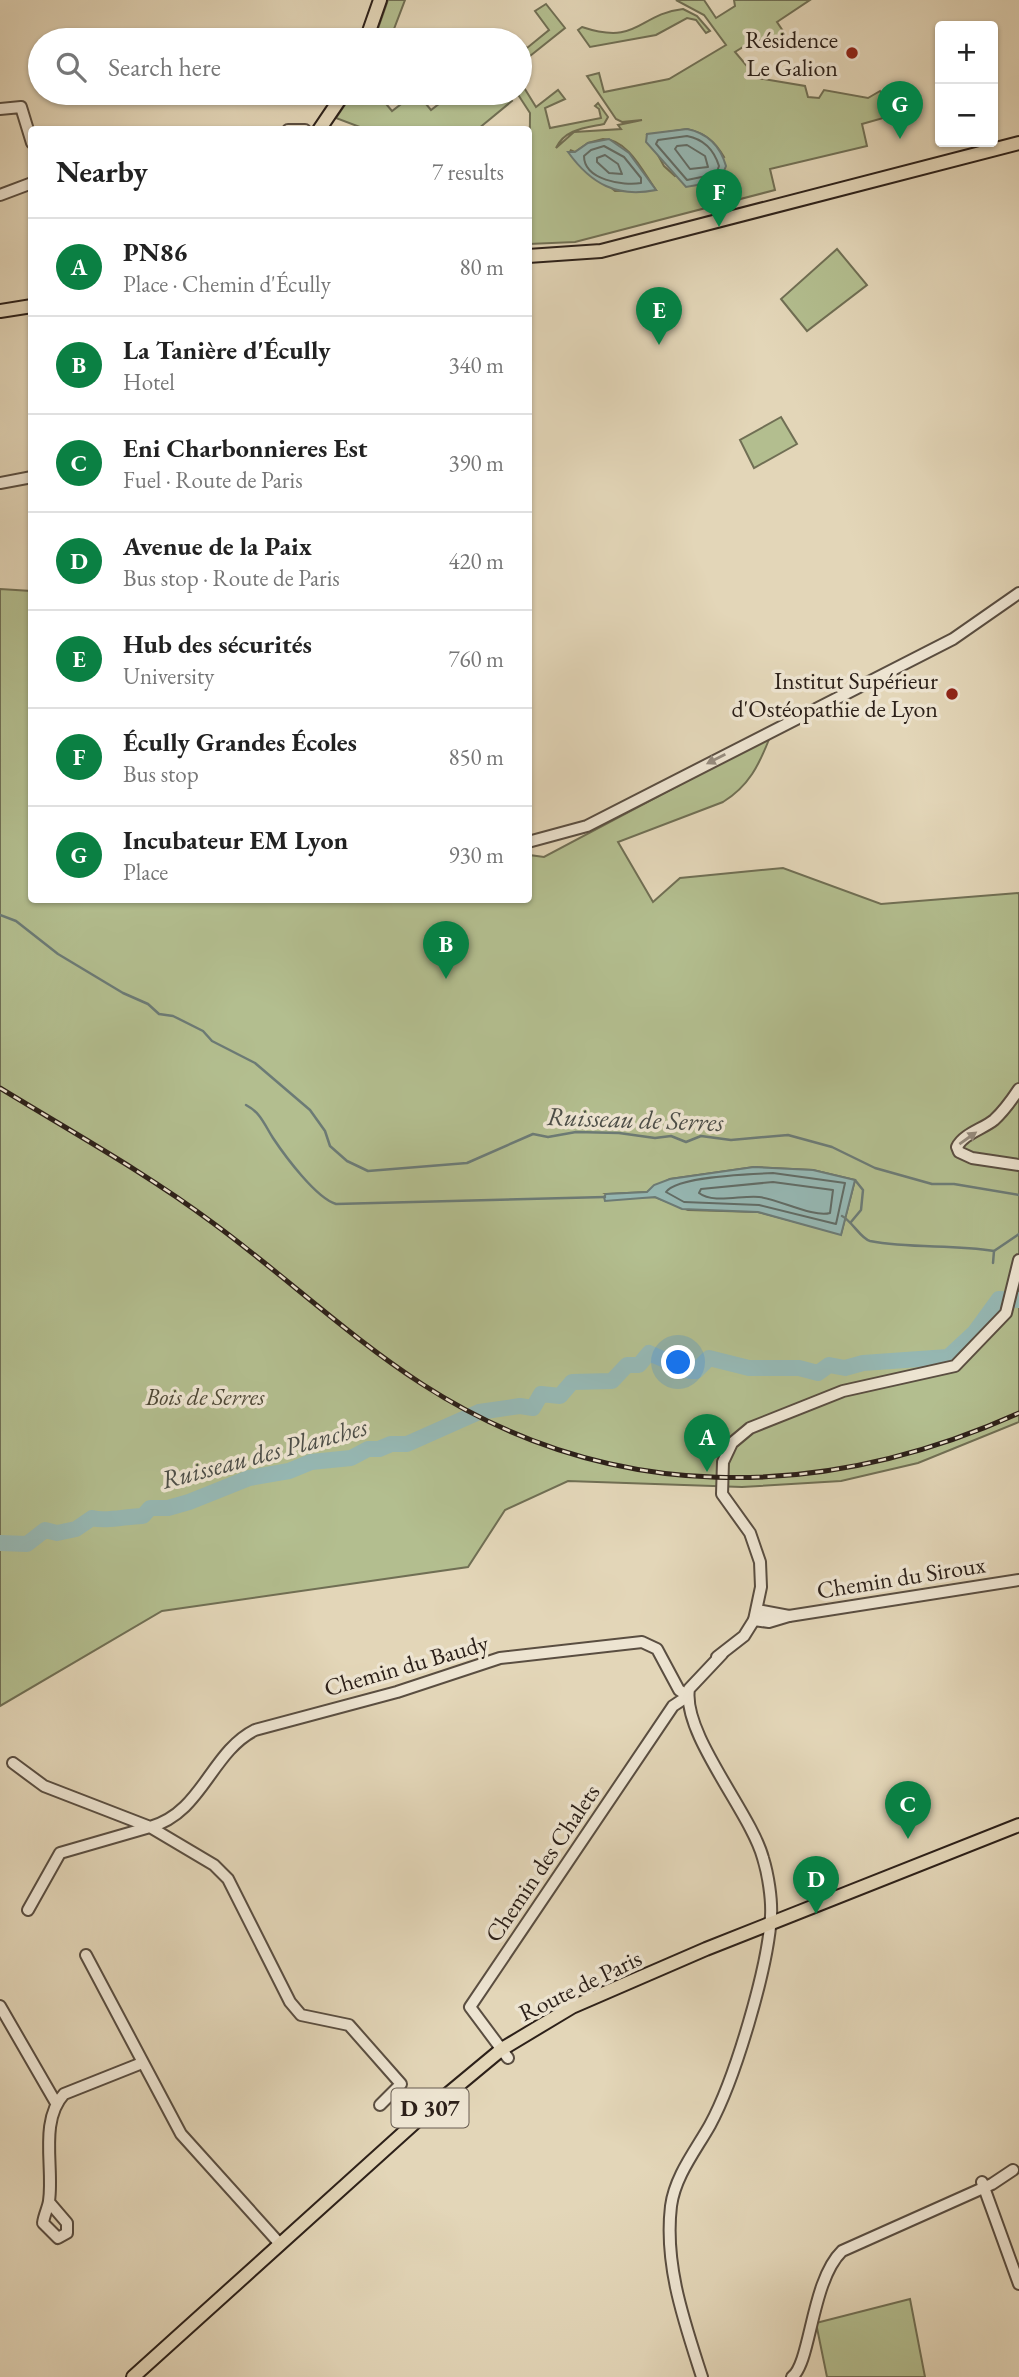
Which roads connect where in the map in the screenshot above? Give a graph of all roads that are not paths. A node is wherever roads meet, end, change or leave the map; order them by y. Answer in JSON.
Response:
{"nodes":[{"id":1,"x":380,"y":0,"type":"edge"},
{"id":2,"x":370,"y":28,"type":"edge"},
{"id":3,"x":336,"y":105,"type":"edge"},
{"id":4,"x":0,"y":109,"type":"edge"},
{"id":5,"x":322,"y":126,"type":"edge"},
{"id":6,"x":28,"y":129,"type":"edge"},
{"id":7,"x":1019,"y":143,"type":"edge"},
{"id":8,"x":28,"y":184,"type":"edge"},
{"id":9,"x":0,"y":195,"type":"edge"},
{"id":10,"x":532,"y":257,"type":"edge"},
{"id":11,"x":28,"y":307,"type":"edge"},
{"id":12,"x":0,"y":311,"type":"edge"},
{"id":13,"x":28,"y":478,"type":"edge"},
{"id":14,"x":0,"y":483,"type":"edge"},
{"id":15,"x":1019,"y":593,"type":"edge"},
{"id":16,"x":532,"y":841,"type":"edge"},
{"id":17,"x":1019,"y":1089,"type":"edge"},
{"id":18,"x":1019,"y":1165,"type":"edge"},
{"id":19,"x":1019,"y":1260,"type":"edge"},
{"id":20,"x":1019,"y":1580,"type":"edge"},
{"id":21,"x":756,"y":1615,"type":"junction"},
{"id":22,"x":682,"y":1696,"type":"junction"},
{"id":23,"x":13,"y":1763,"type":"dead end"},
{"id":24,"x":1019,"y":1825,"type":"edge"},
{"id":25,"x":150,"y":1827,"type":"junction"},
{"id":26,"x":29,"y":1910,"type":"dead end"},
{"id":27,"x":769,"y":1926,"type":"junction"},
{"id":28,"x":86,"y":1955,"type":"dead end"},
{"id":29,"x":0,"y":2006,"type":"edge"},
{"id":30,"x":505,"y":2053,"type":"junction"},
{"id":31,"x":142,"y":2063,"type":"junction"},
{"id":32,"x":56,"y":2103,"type":"junction"},
{"id":33,"x":380,"y":2105,"type":"dead end"},
{"id":34,"x":1016,"y":2169,"type":"edge"},
{"id":35,"x":983,"y":2185,"type":"junction"},
{"id":36,"x":49,"y":2202,"type":"dead end"},
{"id":37,"x":280,"y":2244,"type":"junction"},
{"id":38,"x":1019,"y":2284,"type":"edge"},
{"id":39,"x":794,"y":2375,"type":"edge"},
{"id":40,"x":133,"y":2377,"type":"edge"},
{"id":41,"x":702,"y":2377,"type":"edge"}],
"edges":[{"from":1,"to":2,"type":"main road"},
{"from":3,"to":5,"type":"main road"},
{"from":4,"to":6,"type":"street"},
{"from":7,"to":10,"type":"main road"},
{"from":8,"to":9,"type":"street"},
{"from":11,"to":12,"type":"main road"},
{"from":13,"to":14,"type":"street"},
{"from":15,"to":16,"type":"street","one_way":true},
{"from":18,"to":17,"type":"street","one_way":true},
{"from":19,"to":21,"type":"street"},
{"from":20,"to":21,"type":"street","name":"Chemin du Siroux"},
{"from":21,"to":22,"type":"street","name":"Chemin des Chalets"},
{"from":22,"to":25,"type":"street","name":"Chemin du Baudy"},
{"from":22,"to":27,"type":"street","name":"Chemin du Baudy"},
{"from":22,"to":30,"type":"street","name":"Chemin des Chalets"},
{"from":23,"to":25,"type":"street"},
{"from":24,"to":27,"type":"main road","name":"Route de Paris","number":"D 307"},
{"from":25,"to":26,"type":"street","name":"Chemin du Baudy"},
{"from":25,"to":33,"type":"street"},
{"from":27,"to":30,"type":"main road","name":"Route de Paris","number":"D 307"},
{"from":27,"to":41,"type":"street","name":"Chemin du Baudy"},
{"from":28,"to":31,"type":"street"},
{"from":29,"to":32,"type":"street"},
{"from":30,"to":37,"type":"main road","name":"Route de Paris","number":"D 307"},
{"from":31,"to":32,"type":"street"},
{"from":31,"to":37,"type":"street"},
{"from":32,"to":36,"type":"street"},
{"from":34,"to":35,"type":"street"},
{"from":35,"to":38,"type":"street"},
{"from":35,"to":39,"type":"street"},
{"from":37,"to":40,"type":"main road","name":"Route de Paris","number":"D 307"}]}
